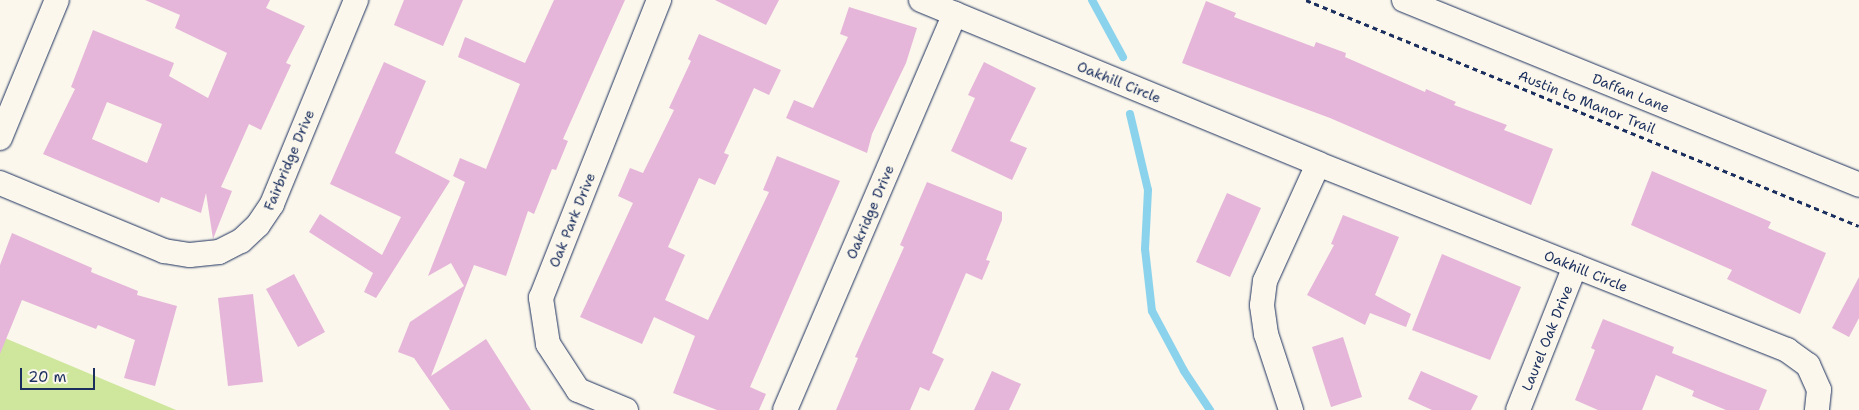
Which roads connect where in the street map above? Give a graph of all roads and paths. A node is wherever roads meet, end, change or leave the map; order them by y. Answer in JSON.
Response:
{"nodes":[{"id":1,"x":57,"y":0,"type":"edge"},
{"id":2,"x":356,"y":0,"type":"edge"},
{"id":3,"x":659,"y":0,"type":"edge"},
{"id":4,"x":921,"y":0,"type":"edge"},
{"id":5,"x":1306,"y":0,"type":"edge"},
{"id":6,"x":1404,"y":0,"type":"edge"},
{"id":7,"x":955,"y":14,"type":"junction"},
{"id":8,"x":0,"y":138,"type":"edge"},
{"id":9,"x":1318,"y":164,"type":"junction"},
{"id":10,"x":0,"y":183,"type":"edge"},
{"id":11,"x":1859,"y":185,"type":"edge"},
{"id":12,"x":1859,"y":226,"type":"edge"},
{"id":13,"x":1575,"y":266,"type":"junction"},
{"id":14,"x":626,"y":410,"type":"edge"},
{"id":15,"x":785,"y":410,"type":"edge"},
{"id":16,"x":1291,"y":410,"type":"edge"},
{"id":17,"x":1518,"y":410,"type":"edge"},
{"id":18,"x":1817,"y":410,"type":"edge"}],
"edges":[{"from":1,"to":8,"type":"street"},
{"from":2,"to":10,"type":"street","name":"Fairbridge Drive"},
{"from":3,"to":14,"type":"street","name":"Oak Park Drive"},
{"from":4,"to":7,"type":"street","name":"Oakhill Circle"},
{"from":5,"to":12,"type":"path","name":"Austin to Manor Trail"},
{"from":6,"to":11,"type":"street","name":"Daffan Lane"},
{"from":7,"to":9,"type":"street","name":"Oakhill Circle"},
{"from":7,"to":15,"type":"street","name":"Oakridge Drive"},
{"from":9,"to":13,"type":"street","name":"Oakhill Circle"},
{"from":9,"to":16,"type":"street"},
{"from":13,"to":17,"type":"street","name":"Laurel Oak Drive"},
{"from":13,"to":18,"type":"street","name":"Oakhill Circle"}]}
